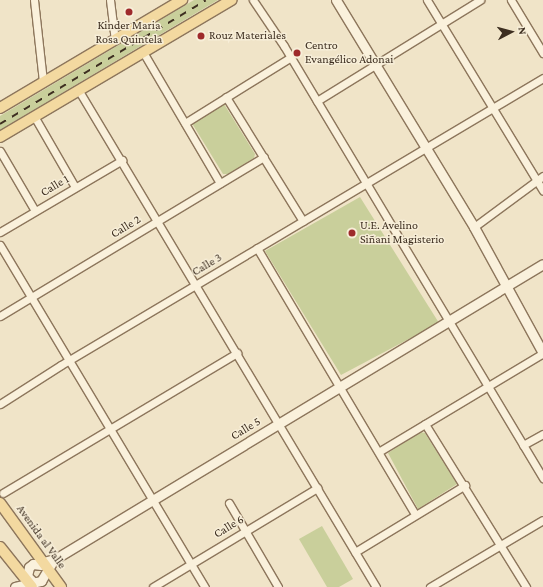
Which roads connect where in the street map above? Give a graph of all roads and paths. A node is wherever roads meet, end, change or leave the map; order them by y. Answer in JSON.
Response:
{"nodes":[{"id":1,"x":34,"y":0,"type":"edge"},
{"id":2,"x":110,"y":0,"type":"edge"},
{"id":3,"x":182,"y":0,"type":"edge"},
{"id":4,"x":232,"y":0,"type":"edge"},
{"id":5,"x":253,"y":0,"type":"edge"},
{"id":6,"x":336,"y":0,"type":"edge"},
{"id":7,"x":427,"y":0,"type":"edge"},
{"id":8,"x":480,"y":0,"type":"edge"},
{"id":9,"x":511,"y":0,"type":"edge"},
{"id":10,"x":441,"y":24,"type":"junction"},
{"id":11,"x":115,"y":38,"type":"junction"},
{"id":12,"x":143,"y":52,"type":"junction"},
{"id":13,"x":543,"y":53,"type":"edge"},
{"id":14,"x":291,"y":57,"type":"junction"},
{"id":15,"x":376,"y":64,"type":"junction"},
{"id":16,"x":543,"y":78,"type":"edge"},
{"id":17,"x":43,"y":82,"type":"junction"},
{"id":18,"x":79,"y":91,"type":"junction"},
{"id":19,"x":226,"y":97,"type":"junction"},
{"id":20,"x":317,"y":101,"type":"junction"},
{"id":21,"x":0,"y":108,"type":"edge"},
{"id":22,"x":493,"y":108,"type":"junction"},
{"id":23,"x":34,"y":116,"type":"junction"},
{"id":24,"x":185,"y":123,"type":"junction"},
{"id":25,"x":0,"y":137,"type":"edge"},
{"id":26,"x":427,"y":148,"type":"junction"},
{"id":27,"x":0,"y":151,"type":"edge"},
{"id":28,"x":264,"y":156,"type":"junction"},
{"id":29,"x":122,"y":160,"type":"junction"},
{"id":30,"x":540,"y":178,"type":"edge"},
{"id":31,"x":220,"y":183,"type":"junction"},
{"id":32,"x":367,"y":184,"type":"junction"},
{"id":33,"x":75,"y":187,"type":"junction"},
{"id":34,"x":543,"y":191,"type":"edge"},
{"id":35,"x":35,"y":211,"type":"junction"},
{"id":36,"x":158,"y":220,"type":"junction"},
{"id":37,"x":304,"y":221,"type":"junction"},
{"id":38,"x":474,"y":227,"type":"junction"},
{"id":39,"x":0,"y":232,"type":"edge"},
{"id":40,"x":0,"y":245,"type":"edge"},
{"id":41,"x":257,"y":248,"type":"junction"},
{"id":42,"x":543,"y":264,"type":"edge"},
{"id":43,"x":196,"y":284,"type":"junction"},
{"id":44,"x":507,"y":286,"type":"junction"},
{"id":45,"x":31,"y":296,"type":"junction"},
{"id":46,"x":0,"y":316,"type":"edge"},
{"id":47,"x":450,"y":322,"type":"junction"},
{"id":48,"x":237,"y":353,"type":"junction"},
{"id":49,"x":543,"y":353,"type":"edge"},
{"id":50,"x":69,"y":360,"type":"junction"},
{"id":51,"x":339,"y":387,"type":"junction"},
{"id":52,"x":488,"y":387,"type":"junction"},
{"id":53,"x":0,"y":404,"type":"edge"},
{"id":54,"x":279,"y":423,"type":"junction"},
{"id":55,"x":425,"y":424,"type":"junction"},
{"id":56,"x":111,"y":428,"type":"junction"},
{"id":57,"x":543,"y":434,"type":"edge"},
{"id":58,"x":524,"y":445,"type":"junction"},
{"id":59,"x":380,"y":451,"type":"junction"},
{"id":60,"x":543,"y":478,"type":"edge"},
{"id":61,"x":465,"y":486,"type":"junction"},
{"id":62,"x":317,"y":488,"type":"junction"},
{"id":63,"x":1,"y":497,"type":"edge"},
{"id":64,"x":152,"y":500,"type":"junction"},
{"id":65,"x":229,"y":503,"type":"dead end"},
{"id":66,"x":415,"y":514,"type":"junction"},
{"id":67,"x":543,"y":520,"type":"edge"},
{"id":68,"x":245,"y":530,"type":"junction"},
{"id":69,"x":502,"y":545,"type":"junction"},
{"id":70,"x":0,"y":547,"type":"edge"},
{"id":71,"x":355,"y":552,"type":"junction"},
{"id":72,"x":190,"y":562,"type":"junction"},
{"id":73,"x":41,"y":567,"type":"junction"},
{"id":74,"x":30,"y":583,"type":"edge"},
{"id":75,"x":14,"y":587,"type":"edge"},
{"id":76,"x":61,"y":587,"type":"edge"},
{"id":77,"x":153,"y":587,"type":"edge"},
{"id":78,"x":205,"y":587,"type":"edge"},
{"id":79,"x":278,"y":587,"type":"edge"},
{"id":80,"x":376,"y":587,"type":"edge"},
{"id":81,"x":430,"y":587,"type":"edge"},
{"id":82,"x":526,"y":587,"type":"edge"}],
"edges":[{"from":1,"to":17,"type":"street"},
{"from":2,"to":11,"type":"street"},
{"from":3,"to":11,"type":"main road"},
{"from":4,"to":12,"type":"main road"},
{"from":5,"to":14,"type":"street"},
{"from":6,"to":15,"type":"main road"},
{"from":7,"to":10,"type":"street"},
{"from":8,"to":10,"type":"street"},
{"from":9,"to":13,"type":"street"},
{"from":10,"to":15,"type":"street"},
{"from":10,"to":22,"type":"street"},
{"from":11,"to":17,"type":"main road"},
{"from":12,"to":18,"type":"main road"},
{"from":12,"to":24,"type":"street"},
{"from":14,"to":19,"type":"street"},
{"from":14,"to":20,"type":"street"},
{"from":15,"to":20,"type":"street"},
{"from":15,"to":26,"type":"main road"},
{"from":16,"to":22,"type":"street","name":"Calle 3"},
{"from":17,"to":21,"type":"main road"},
{"from":18,"to":23,"type":"main road"},
{"from":18,"to":29,"type":"street"},
{"from":19,"to":24,"type":"street"},
{"from":19,"to":28,"type":"street"},
{"from":20,"to":32,"type":"street"},
{"from":22,"to":26,"type":"street","name":"Calle 3"},
{"from":22,"to":30,"type":"street"},
{"from":23,"to":25,"type":"main road"},
{"from":23,"to":33,"type":"street"},
{"from":24,"to":31,"type":"street"},
{"from":26,"to":32,"type":"street","name":"Calle 3"},
{"from":26,"to":38,"type":"main road"},
{"from":27,"to":35,"type":"street"},
{"from":28,"to":31,"type":"street","name":"Calle 2"},
{"from":28,"to":37,"type":"street"},
{"from":29,"to":33,"type":"street","name":"Calle 1"},
{"from":29,"to":36,"type":"street"},
{"from":30,"to":34,"type":"street"},
{"from":30,"to":38,"type":"street"},
{"from":31,"to":36,"type":"street","name":"Calle 2"},
{"from":32,"to":37,"type":"street","name":"Calle 3"},
{"from":32,"to":47,"type":"street"},
{"from":33,"to":35,"type":"street","name":"Calle 1"},
{"from":35,"to":39,"type":"street","name":"Calle 1"},
{"from":36,"to":43,"type":"street"},
{"from":36,"to":45,"type":"street","name":"Calle 2"},
{"from":37,"to":41,"type":"street","name":"Calle 3"},
{"from":38,"to":44,"type":"main road"},
{"from":40,"to":45,"type":"street"},
{"from":41,"to":43,"type":"street","name":"Calle 3"},
{"from":41,"to":51,"type":"street"},
{"from":42,"to":44,"type":"main road","name":"Calle 5"},
{"from":43,"to":48,"type":"street"},
{"from":43,"to":50,"type":"street","name":"Calle 3"},
{"from":44,"to":47,"type":"main road","name":"Calle 5"},
{"from":44,"to":49,"type":"main road"},
{"from":45,"to":46,"type":"street","name":"Calle 2"},
{"from":45,"to":50,"type":"street"},
{"from":47,"to":51,"type":"main road","name":"Calle 5"},
{"from":47,"to":52,"type":"street"},
{"from":48,"to":54,"type":"street"},
{"from":48,"to":56,"type":"street"},
{"from":49,"to":52,"type":"street"},
{"from":50,"to":53,"type":"street","name":"Calle 3"},
{"from":50,"to":56,"type":"street"},
{"from":51,"to":54,"type":"main road","name":"Calle 5"},
{"from":51,"to":59,"type":"street"},
{"from":52,"to":55,"type":"street"},
{"from":52,"to":58,"type":"street"},
{"from":54,"to":62,"type":"street"},
{"from":54,"to":64,"type":"main road","name":"Calle 5"},
{"from":55,"to":59,"type":"street"},
{"from":55,"to":61,"type":"street"},
{"from":56,"to":63,"type":"street"},
{"from":56,"to":64,"type":"street"},
{"from":57,"to":58,"type":"street"},
{"from":58,"to":60,"type":"street"},
{"from":59,"to":66,"type":"street"},
{"from":61,"to":66,"type":"street"},
{"from":61,"to":69,"type":"street"},
{"from":62,"to":68,"type":"street","name":"Calle 6"},
{"from":62,"to":71,"type":"street"},
{"from":63,"to":73,"type":"main road","name":"Avenida al Valle"},
{"from":64,"to":72,"type":"street"},
{"from":64,"to":73,"type":"main road","name":"Calle 5"},
{"from":65,"to":68,"type":"street"},
{"from":66,"to":71,"type":"street"},
{"from":67,"to":69,"type":"street"},
{"from":68,"to":72,"type":"street","name":"Calle 6"},
{"from":68,"to":79,"type":"street"},
{"from":69,"to":81,"type":"street"},
{"from":69,"to":82,"type":"street"},
{"from":70,"to":74,"type":"main road"},
{"from":71,"to":80,"type":"street"},
{"from":72,"to":77,"type":"street","name":"Calle 6"},
{"from":72,"to":78,"type":"street"},
{"from":73,"to":74,"type":"main road"},
{"from":73,"to":74,"type":"main road"},
{"from":73,"to":74,"type":"main road"},
{"from":73,"to":76,"type":"main road","name":"Avenida al Valle"},
{"from":74,"to":75,"type":"main road"}]}
